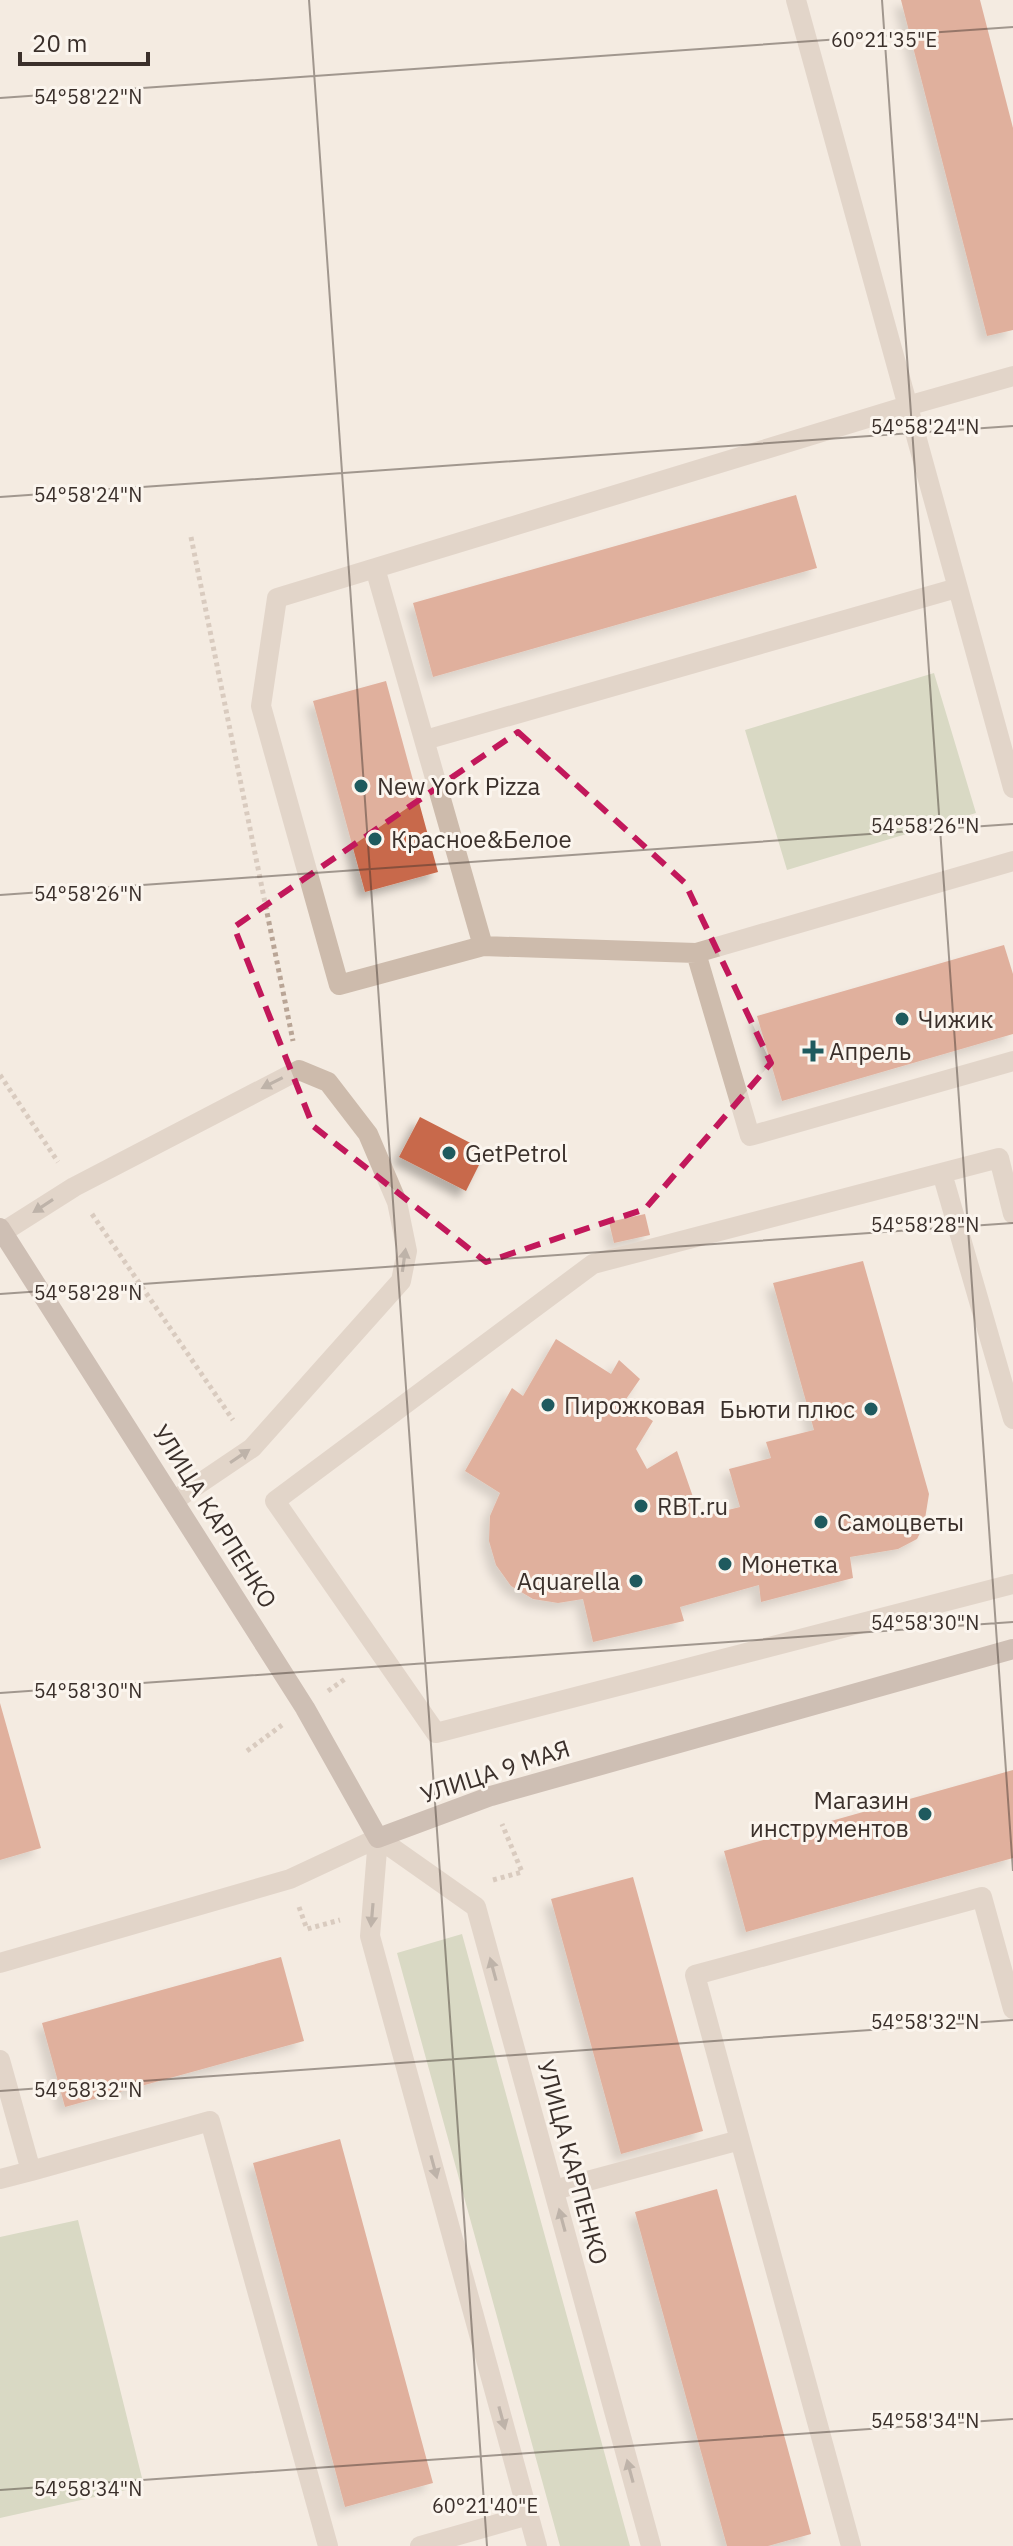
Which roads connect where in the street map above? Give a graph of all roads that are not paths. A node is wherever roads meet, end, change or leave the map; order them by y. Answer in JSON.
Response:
{"nodes":[{"id":1,"x":796,"y":0,"type":"edge"},
{"id":2,"x":1013,"y":376,"type":"edge"},
{"id":3,"x":907,"y":406,"type":"junction"},
{"id":4,"x":375,"y":568,"type":"junction"},
{"id":5,"x":957,"y":588,"type":"junction"},
{"id":6,"x":425,"y":740,"type":"junction"},
{"id":7,"x":1013,"y":788,"type":"edge"},
{"id":8,"x":1013,"y":861,"type":"edge"},
{"id":9,"x":483,"y":946,"type":"junction"},
{"id":10,"x":696,"y":953,"type":"junction"},
{"id":11,"x":1013,"y":1061,"type":"edge"},
{"id":12,"x":942,"y":1173,"type":"junction"},
{"id":13,"x":1013,"y":1214,"type":"edge"},
{"id":14,"x":2,"y":1230,"type":"edge"},
{"id":15,"x":1013,"y":1419,"type":"edge"},
{"id":16,"x":175,"y":1500,"type":"junction"},
{"id":17,"x":1013,"y":1584,"type":"edge"},
{"id":18,"x":1013,"y":1649,"type":"edge"},
{"id":19,"x":378,"y":1838,"type":"junction"},
{"id":20,"x":0,"y":1963,"type":"edge"},
{"id":21,"x":1013,"y":2009,"type":"edge"},
{"id":22,"x":0,"y":2060,"type":"edge"},
{"id":23,"x":740,"y":2140,"type":"junction"},
{"id":24,"x":31,"y":2171,"type":"junction"},
{"id":25,"x":0,"y":2179,"type":"edge"},
{"id":26,"x":554,"y":2190,"type":"junction"},
{"id":27,"x":529,"y":2515,"type":"junction"},
{"id":28,"x":850,"y":2543,"type":"edge"},
{"id":29,"x":328,"y":2546,"type":"edge"},
{"id":30,"x":420,"y":2546,"type":"edge"},
{"id":31,"x":537,"y":2546,"type":"edge"},
{"id":32,"x":651,"y":2546,"type":"edge"},
{"id":33,"x":829,"y":2546,"type":"edge"}],
"edges":[{"from":1,"to":3,"type":"street"},
{"from":2,"to":3,"type":"street"},
{"from":3,"to":4,"type":"street"},
{"from":3,"to":5,"type":"street"},
{"from":4,"to":6,"type":"street"},
{"from":4,"to":9,"type":"street"},
{"from":5,"to":6,"type":"street"},
{"from":5,"to":7,"type":"street"},
{"from":6,"to":9,"type":"street"},
{"from":8,"to":10,"type":"street"},
{"from":9,"to":10,"type":"street"},
{"from":10,"to":11,"type":"street"},
{"from":12,"to":13,"type":"street"},
{"from":12,"to":15,"type":"street"},
{"from":12,"to":17,"type":"street"},
{"from":14,"to":16,"type":"main road","name":"УЛИЦА КАРПЕНКО"},
{"from":16,"to":14,"type":"street","one_way":true},
{"from":16,"to":19,"type":"main road","name":"УЛИЦА КАРПЕНКО"},
{"from":18,"to":19,"type":"main road","name":"УЛИЦА 9 МАЯ"},
{"from":19,"to":20,"type":"street","name":"УЛИЦА 9 МАЯ"},
{"from":26,"to":19,"type":"street","name":"УЛИЦА КАРПЕНКО","one_way":true},
{"from":19,"to":27,"type":"street","one_way":true},
{"from":21,"to":23,"type":"street"},
{"from":22,"to":24,"type":"street"},
{"from":23,"to":26,"type":"street"},
{"from":23,"to":28,"type":"street"},
{"from":24,"to":25,"type":"street"},
{"from":24,"to":29,"type":"street"},
{"from":32,"to":26,"type":"street","name":"УЛИЦА КАРПЕНКО","one_way":true},
{"from":27,"to":30,"type":"street"},
{"from":27,"to":31,"type":"street"},
{"from":28,"to":33,"type":"street"}]}
